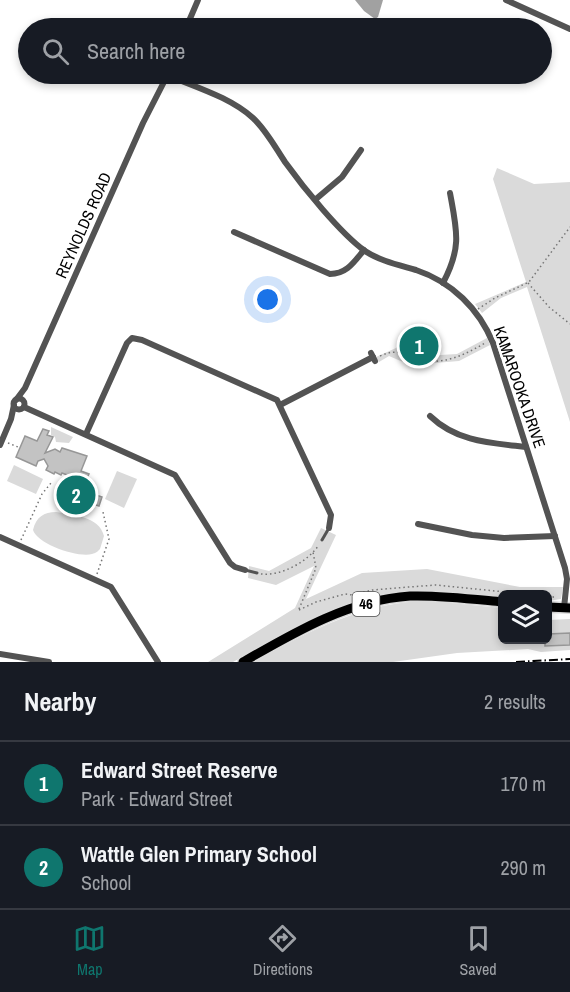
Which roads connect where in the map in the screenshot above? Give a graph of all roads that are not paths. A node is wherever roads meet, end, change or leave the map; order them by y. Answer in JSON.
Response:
{"nodes":[{"id":1,"x":198,"y":0,"type":"edge"},
{"id":2,"x":506,"y":0,"type":"edge"},
{"id":3,"x":190,"y":18,"type":"edge"},
{"id":4,"x":546,"y":18,"type":"edge"},
{"id":5,"x":552,"y":21,"type":"edge"},
{"id":6,"x":570,"y":29,"type":"edge"},
{"id":7,"x":162,"y":84,"type":"edge"},
{"id":8,"x":189,"y":84,"type":"edge"},
{"id":9,"x":361,"y":150,"type":"dead end"},
{"id":10,"x":450,"y":193,"type":"dead end"},
{"id":11,"x":316,"y":199,"type":"junction"},
{"id":12,"x":234,"y":232,"type":"dead end"},
{"id":13,"x":364,"y":250,"type":"junction"},
{"id":14,"x":443,"y":283,"type":"junction"},
{"id":15,"x":373,"y":357,"type":"road end"},
{"id":16,"x":25,"y":388,"type":"junction"},
{"id":17,"x":15,"y":403,"type":"junction"},
{"id":18,"x":280,"y":405,"type":"junction"},
{"id":19,"x":23,"y":406,"type":"junction"},
{"id":20,"x":430,"y":416,"type":"dead end"},
{"id":21,"x":11,"y":419,"type":"junction"},
{"id":22,"x":86,"y":434,"type":"junction"},
{"id":23,"x":0,"y":445,"type":"edge"},
{"id":24,"x":526,"y":447,"type":"junction"},
{"id":25,"x":418,"y":524,"type":"dead end"},
{"id":26,"x":329,"y":528,"type":"joint"},
{"id":27,"x":555,"y":536,"type":"junction"},
{"id":28,"x":0,"y":537,"type":"edge"},
{"id":29,"x":322,"y":540,"type":"road end"},
{"id":30,"x":245,"y":570,"type":"joint"},
{"id":31,"x":257,"y":573,"type":"road end"},
{"id":32,"x":569,"y":580,"type":"edge"},
{"id":33,"x":498,"y":602,"type":"edge"},
{"id":34,"x":552,"y":607,"type":"edge"},
{"id":35,"x":567,"y":608,"type":"edge"},
{"id":36,"x":0,"y":654,"type":"edge"},
{"id":37,"x":49,"y":662,"type":"edge"},
{"id":38,"x":158,"y":662,"type":"edge"},
{"id":39,"x":243,"y":662,"type":"edge"}],
"edges":[{"from":1,"to":3,"type":"street"},
{"from":2,"to":4,"type":"street"},
{"from":5,"to":6,"type":"street"},
{"from":7,"to":16,"type":"street","name":"REYNOLDS ROAD"},
{"from":8,"to":11,"type":"street","name":"KAMAROOKA DRIVE"},
{"from":9,"to":11,"type":"street"},
{"from":10,"to":14,"type":"street"},
{"from":11,"to":13,"type":"street","name":"KAMAROOKA DRIVE"},
{"from":12,"to":13,"type":"street"},
{"from":13,"to":14,"type":"street","name":"KAMAROOKA DRIVE"},
{"from":14,"to":24,"type":"street","name":"KAMAROOKA DRIVE"},
{"from":15,"to":18,"type":"street"},
{"from":16,"to":17,"type":"street"},
{"from":16,"to":19,"type":"street"},
{"from":17,"to":19,"type":"street"},
{"from":17,"to":21,"type":"street"},
{"from":18,"to":22,"type":"street"},
{"from":18,"to":26,"type":"street"},
{"from":19,"to":21,"type":"street"},
{"from":19,"to":22,"type":"street"},
{"from":20,"to":24,"type":"street"},
{"from":21,"to":23,"type":"street"},
{"from":22,"to":30,"type":"street"},
{"from":24,"to":27,"type":"street","name":"KAMAROOKA DRIVE"},
{"from":25,"to":27,"type":"street"},
{"from":26,"to":29,"type":"lane"},
{"from":27,"to":32,"type":"street","name":"KAMAROOKA DRIVE"},
{"from":28,"to":38,"type":"street"},
{"from":30,"to":31,"type":"lane"},
{"from":32,"to":35,"type":"street","name":"KAMAROOKA DRIVE"},
{"from":33,"to":39,"type":"main road","number":"46"},
{"from":34,"to":35,"type":"main road"},
{"from":36,"to":37,"type":"street"}]}
